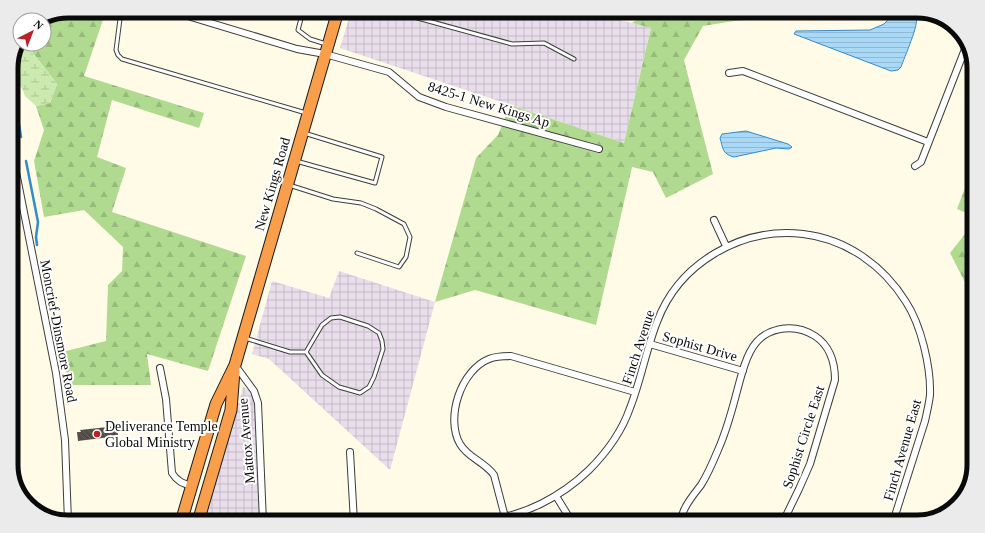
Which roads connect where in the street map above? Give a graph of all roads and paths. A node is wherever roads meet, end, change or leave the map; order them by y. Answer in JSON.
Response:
{"nodes":[{"id":1,"x":120,"y":18,"type":"edge"},
{"id":2,"x":194,"y":18,"type":"edge"},
{"id":3,"x":301,"y":18,"type":"edge"},
{"id":4,"x":336,"y":18,"type":"edge"},
{"id":5,"x":417,"y":18,"type":"edge"},
{"id":6,"x":327,"y":49,"type":"junction"},
{"id":7,"x":964,"y":52,"type":"edge"},
{"id":8,"x":574,"y":59,"type":"dead end"},
{"id":9,"x":729,"y":73,"type":"dead end"},
{"id":10,"x":308,"y":113,"type":"junction"},
{"id":11,"x":302,"y":132,"type":"junction"},
{"id":12,"x":928,"y":142,"type":"junction"},
{"id":13,"x":599,"y":149,"type":"dead end"},
{"id":14,"x":294,"y":161,"type":"junction"},
{"id":15,"x":915,"y":166,"type":"dead end"},
{"id":16,"x":18,"y":182,"type":"edge"},
{"id":17,"x":287,"y":185,"type":"junction"},
{"id":18,"x":714,"y":220,"type":"dead end"},
{"id":19,"x":726,"y":246,"type":"junction"},
{"id":20,"x":357,"y":253,"type":"dead end"},
{"id":21,"x":921,"y":336,"type":"joint"},
{"id":22,"x":243,"y":338,"type":"junction"},
{"id":23,"x":650,"y":344,"type":"junction"},
{"id":24,"x":306,"y":352,"type":"junction"},
{"id":25,"x":235,"y":365,"type":"junction"},
{"id":26,"x":160,"y":368,"type":"dead end"},
{"id":27,"x":742,"y":371,"type":"junction"},
{"id":28,"x":635,"y":392,"type":"junction"},
{"id":29,"x":350,"y":452,"type":"dead end"},
{"id":30,"x":191,"y":486,"type":"junction"},
{"id":31,"x":556,"y":496,"type":"junction"},
{"id":32,"x":68,"y":515,"type":"edge"},
{"id":33,"x":183,"y":515,"type":"edge"},
{"id":34,"x":200,"y":515,"type":"edge"},
{"id":35,"x":264,"y":515,"type":"edge"},
{"id":36,"x":354,"y":515,"type":"edge"},
{"id":37,"x":504,"y":515,"type":"edge"},
{"id":38,"x":511,"y":515,"type":"edge"},
{"id":39,"x":568,"y":515,"type":"edge"},
{"id":40,"x":684,"y":515,"type":"edge"},
{"id":41,"x":787,"y":515,"type":"edge"},
{"id":42,"x":895,"y":515,"type":"edge"}],
"edges":[{"from":1,"to":10,"type":"lane"},
{"from":2,"to":6,"type":"street","name":"8425-1 New Kings Ap"},
{"from":3,"to":6,"type":"lane"},
{"from":4,"to":6,"type":"highway","name":"New Kings Road"},
{"from":5,"to":8,"type":"lane"},
{"from":6,"to":10,"type":"highway","name":"New Kings Road"},
{"from":6,"to":13,"type":"street","name":"8425-1 New Kings Ap"},
{"from":7,"to":12,"type":"street"},
{"from":9,"to":12,"type":"street"},
{"from":10,"to":11,"type":"highway","name":"New Kings Road"},
{"from":11,"to":14,"type":"highway","name":"New Kings Road"},
{"from":11,"to":14,"type":"lane"},
{"from":12,"to":15,"type":"street"},
{"from":14,"to":17,"type":"highway","name":"New Kings Road"},
{"from":16,"to":32,"type":"street","name":"Moncrief-Dinsmore Road"},
{"from":17,"to":20,"type":"lane"},
{"from":17,"to":22,"type":"highway","name":"New Kings Road"},
{"from":18,"to":19,"type":"street"},
{"from":19,"to":21,"type":"street","name":"Finch Avenue"},
{"from":19,"to":23,"type":"street","name":"Finch Avenue"},
{"from":21,"to":42,"type":"street","name":"Finch Avenue East"},
{"from":22,"to":24,"type":"lane"},
{"from":22,"to":25,"type":"highway","name":"New Kings Road"},
{"from":23,"to":27,"type":"street","name":"Sophist Drive"},
{"from":23,"to":28,"type":"street","name":"Finch Avenue"},
{"from":24,"to":24,"type":"lane"},
{"from":25,"to":30,"type":"highway","name":"New Kings Road"},
{"from":25,"to":34,"type":"highway","name":"New Kings Road"},
{"from":25,"to":35,"type":"street","name":"Mattox Avenue"},
{"from":26,"to":30,"type":"street"},
{"from":27,"to":40,"type":"street"},
{"from":27,"to":41,"type":"street","name":"Sophist Circle East"},
{"from":28,"to":31,"type":"street","name":"Finch Avenue"},
{"from":28,"to":37,"type":"street"},
{"from":29,"to":36,"type":"street"},
{"from":30,"to":33,"type":"highway","name":"New Kings Road"},
{"from":31,"to":38,"type":"street","name":"Finch Avenue"},
{"from":31,"to":39,"type":"street"}]}
